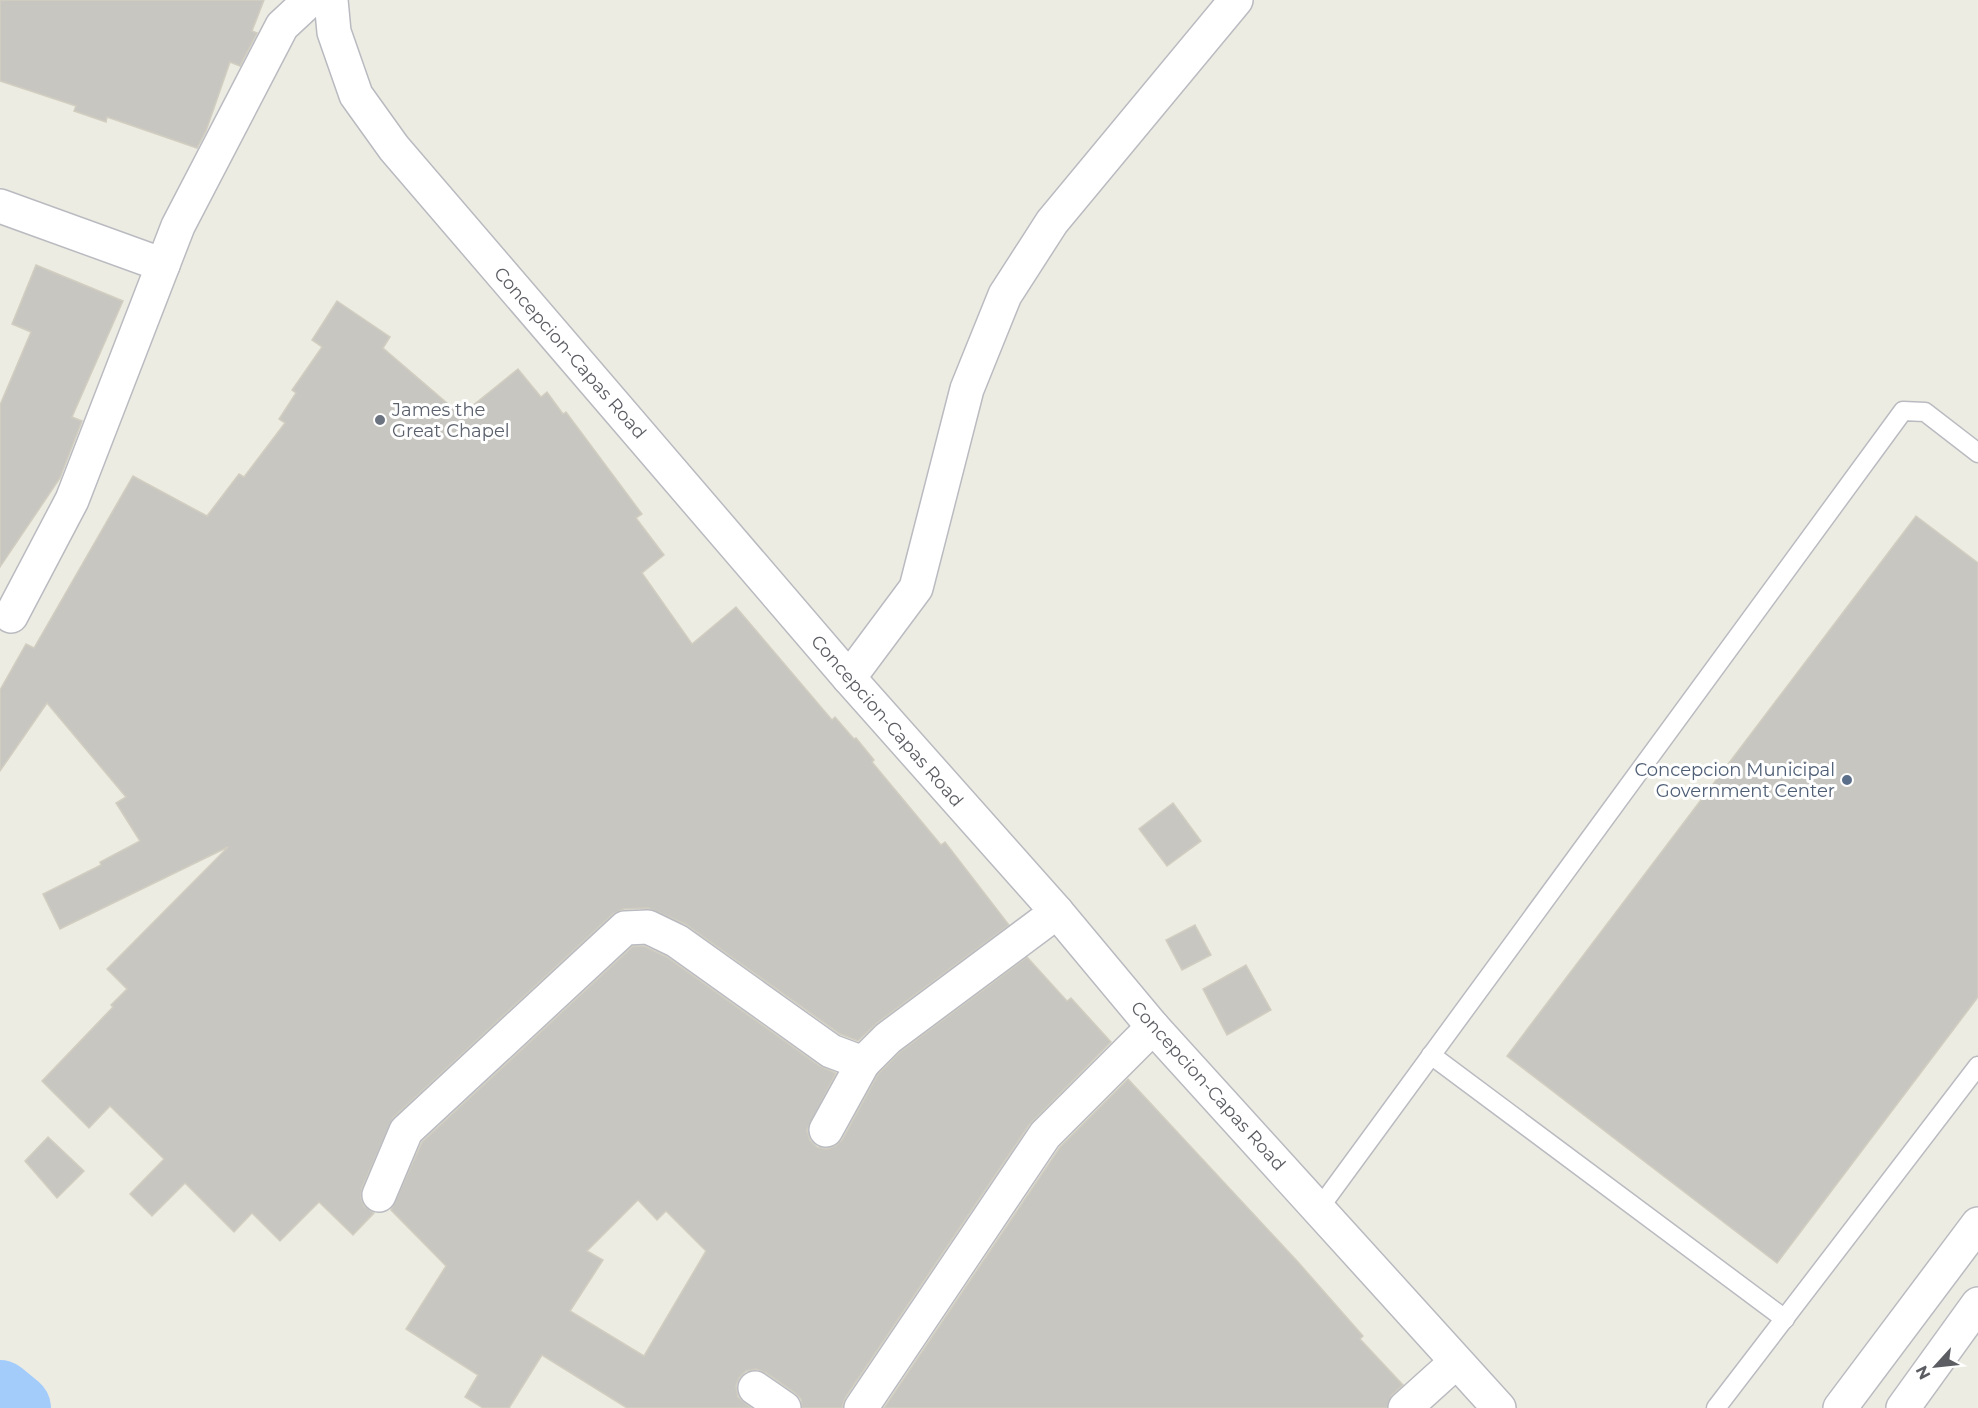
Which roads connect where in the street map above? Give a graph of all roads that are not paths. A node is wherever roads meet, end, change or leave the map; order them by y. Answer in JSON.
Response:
{"nodes":[{"id":1,"x":310,"y":0,"type":"edge"},
{"id":2,"x":331,"y":0,"type":"edge"},
{"id":3,"x":1236,"y":0,"type":"edge"},
{"id":4,"x":0,"y":206,"type":"edge"},
{"id":5,"x":163,"y":265,"type":"junction"},
{"id":6,"x":1978,"y":453,"type":"edge"},
{"id":7,"x":11,"y":616,"type":"dead end"},
{"id":8,"x":849,"y":678,"type":"junction"},
{"id":9,"x":1057,"y":912,"type":"junction"},
{"id":10,"x":1153,"y":1027,"type":"junction"},
{"id":11,"x":1431,"y":1055,"type":"junction"},
{"id":12,"x":863,"y":1063,"type":"junction"},
{"id":13,"x":1978,"y":1066,"type":"edge"},
{"id":14,"x":826,"y":1130,"type":"dead end"},
{"id":15,"x":379,"y":1196,"type":"dead end"},
{"id":16,"x":1318,"y":1210,"type":"junction"},
{"id":17,"x":1978,"y":1224,"type":"edge"},
{"id":18,"x":1978,"y":1304,"type":"edge"},
{"id":19,"x":1785,"y":1319,"type":"junction"},
{"id":20,"x":1455,"y":1362,"type":"junction"},
{"id":21,"x":755,"y":1388,"type":"dead end"},
{"id":22,"x":784,"y":1408,"type":"edge"},
{"id":23,"x":861,"y":1408,"type":"edge"},
{"id":24,"x":1405,"y":1408,"type":"edge"},
{"id":25,"x":1499,"y":1408,"type":"edge"},
{"id":26,"x":1716,"y":1408,"type":"edge"},
{"id":27,"x":1840,"y":1408,"type":"edge"},
{"id":28,"x":1903,"y":1408,"type":"edge"}],
"edges":[{"from":1,"to":5,"type":"street"},
{"from":2,"to":8,"type":"street","name":"Concepcion-Capas Road"},
{"from":3,"to":8,"type":"street"},
{"from":4,"to":5,"type":"street"},
{"from":5,"to":7,"type":"street"},
{"from":6,"to":11,"type":"lane"},
{"from":8,"to":9,"type":"street","name":"Concepcion-Capas Road"},
{"from":9,"to":10,"type":"street","name":"Concepcion-Capas Road"},
{"from":9,"to":12,"type":"street"},
{"from":10,"to":16,"type":"street","name":"Concepcion-Capas Road"},
{"from":10,"to":23,"type":"street"},
{"from":11,"to":16,"type":"lane"},
{"from":11,"to":19,"type":"lane"},
{"from":12,"to":14,"type":"street"},
{"from":12,"to":15,"type":"street"},
{"from":13,"to":19,"type":"lane"},
{"from":16,"to":20,"type":"street","name":"Concepcion-Capas Road"},
{"from":17,"to":27,"type":"street"},
{"from":18,"to":28,"type":"street"},
{"from":19,"to":26,"type":"lane"},
{"from":20,"to":24,"type":"street"},
{"from":20,"to":25,"type":"street","name":"Concepcion-Capas Road"},
{"from":21,"to":22,"type":"street"}]}
